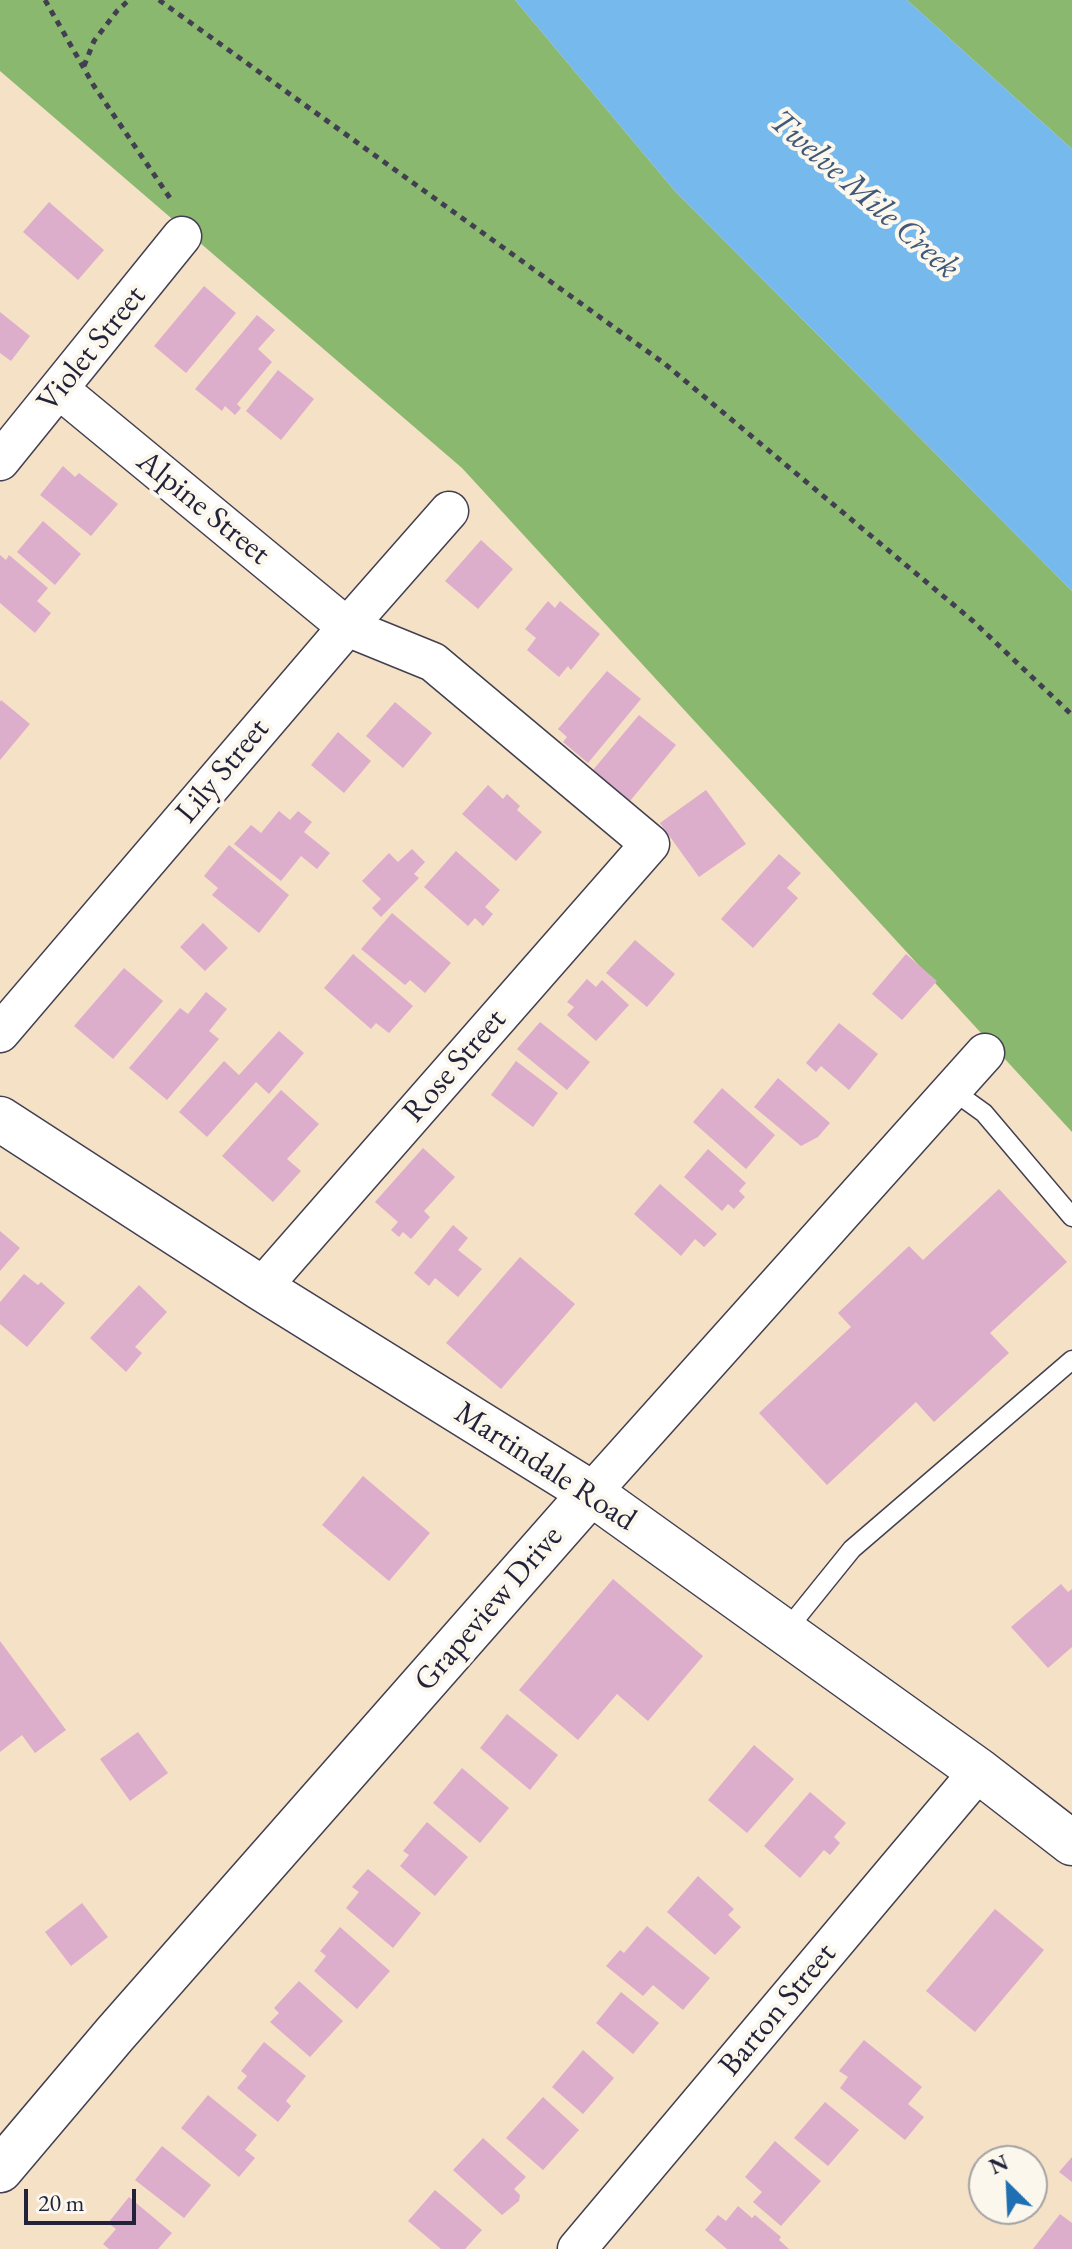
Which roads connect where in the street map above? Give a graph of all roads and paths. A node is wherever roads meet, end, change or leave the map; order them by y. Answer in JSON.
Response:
{"nodes":[{"id":1,"x":45,"y":0,"type":"edge"},
{"id":2,"x":129,"y":0,"type":"edge"},
{"id":3,"x":159,"y":0,"type":"edge"},
{"id":4,"x":84,"y":67,"type":"junction"},
{"id":5,"x":182,"y":236,"type":"joint"},
{"id":6,"x":60,"y":390,"type":"junction"},
{"id":7,"x":0,"y":461,"type":"edge"},
{"id":8,"x":449,"y":511,"type":"dead end"},
{"id":9,"x":347,"y":627,"type":"junction"},
{"id":10,"x":1072,"y":715,"type":"edge"},
{"id":11,"x":650,"y":844,"type":"joint"},
{"id":12,"x":0,"y":1033,"type":"edge"},
{"id":13,"x":985,"y":1053,"type":"dead end"},
{"id":14,"x":952,"y":1090,"type":"junction"},
{"id":15,"x":0,"y":1119,"type":"edge"},
{"id":16,"x":1072,"y":1217,"type":"edge"},
{"id":17,"x":261,"y":1288,"type":"junction"},
{"id":18,"x":1072,"y":1360,"type":"edge"},
{"id":19,"x":591,"y":1493,"type":"junction"},
{"id":20,"x":785,"y":1632,"type":"junction"},
{"id":21,"x":979,"y":1771,"type":"junction"},
{"id":22,"x":1072,"y":1843,"type":"edge"},
{"id":23,"x":0,"y":2170,"type":"edge"},
{"id":24,"x":577,"y":2249,"type":"edge"}],
"edges":[{"from":1,"to":4,"type":"path"},
{"from":2,"to":4,"type":"path"},
{"from":3,"to":10,"type":"path"},
{"from":4,"to":5,"type":"path"},
{"from":5,"to":6,"type":"street","name":"Violet Street"},
{"from":6,"to":7,"type":"street","name":"Violet Street"},
{"from":6,"to":9,"type":"street","name":"Alpine Street"},
{"from":8,"to":9,"type":"street","name":"Lily Street"},
{"from":9,"to":11,"type":"street","name":"Alpine Street"},
{"from":9,"to":12,"type":"street","name":"Lily Street"},
{"from":11,"to":17,"type":"street","name":"Rose Street"},
{"from":13,"to":14,"type":"street","name":"Grapeview Drive"},
{"from":14,"to":16,"type":"lane"},
{"from":14,"to":19,"type":"street","name":"Grapeview Drive"},
{"from":15,"to":17,"type":"main road","name":"Martindale Road"},
{"from":17,"to":19,"type":"main road","name":"Martindale Road"},
{"from":18,"to":20,"type":"lane"},
{"from":19,"to":20,"type":"main road","name":"Martindale Road"},
{"from":19,"to":23,"type":"main road","name":"Grapeview Drive"},
{"from":20,"to":21,"type":"main road","name":"Martindale Road"},
{"from":21,"to":22,"type":"main road","name":"Martindale Road"},
{"from":21,"to":24,"type":"street","name":"Barton Street"}]}
